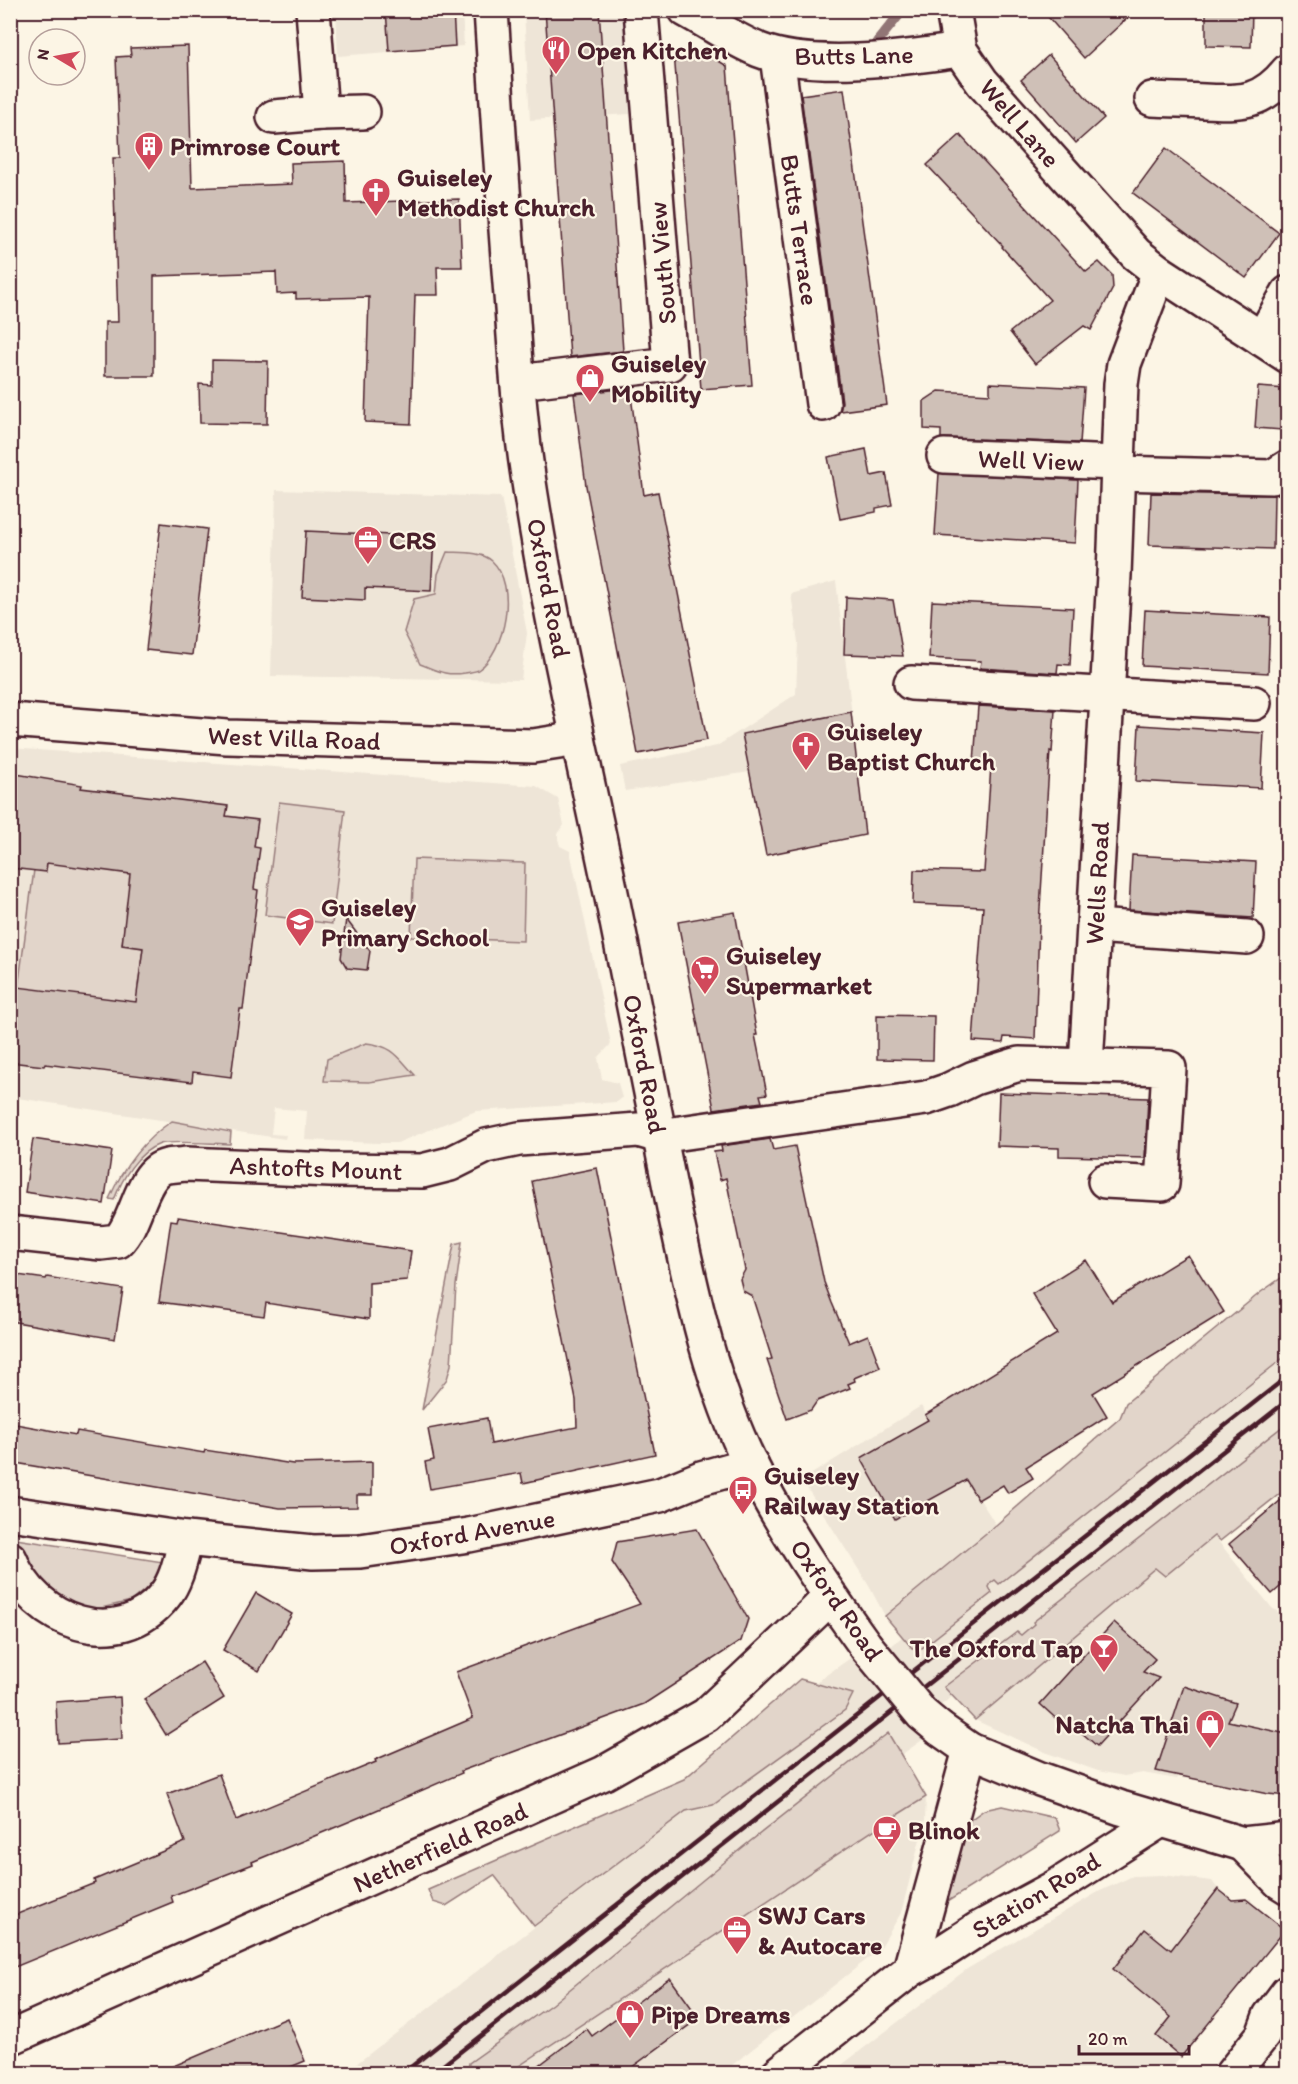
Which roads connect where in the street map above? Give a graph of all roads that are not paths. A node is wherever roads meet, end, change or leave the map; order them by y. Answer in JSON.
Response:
{"nodes":[{"id":1,"x":313,"y":10,"type":"edge"},
{"id":2,"x":491,"y":10,"type":"edge"},
{"id":3,"x":641,"y":10,"type":"edge"},
{"id":4,"x":686,"y":10,"type":"edge"},
{"id":5,"x":953,"y":10,"type":"edge"},
{"id":6,"x":960,"y":50,"type":"junction"},
{"id":7,"x":777,"y":56,"type":"junction"},
{"id":8,"x":1287,"y":71,"type":"edge"},
{"id":9,"x":1152,"y":99,"type":"dead end"},
{"id":10,"x":363,"y":112,"type":"dead end"},
{"id":11,"x":321,"y":113,"type":"junction"},
{"id":12,"x":274,"y":117,"type":"dead end"},
{"id":13,"x":1159,"y":272,"type":"junction"},
{"id":14,"x":1287,"y":293,"type":"edge"},
{"id":15,"x":1275,"y":347,"type":"edge"},
{"id":16,"x":518,"y":382,"type":"junction"},
{"id":17,"x":823,"y":404,"type":"dead end"},
{"id":18,"x":944,"y":456,"type":"dead end"},
{"id":19,"x":1287,"y":467,"type":"edge"},
{"id":20,"x":1117,"y":468,"type":"junction"},
{"id":21,"x":911,"y":683,"type":"dead end"},
{"id":22,"x":1107,"y":696,"type":"junction"},
{"id":23,"x":1254,"y":703,"type":"dead end"},
{"id":24,"x":10,"y":720,"type":"edge"},
{"id":25,"x":578,"y":739,"type":"junction"},
{"id":26,"x":1095,"y":926,"type":"junction"},
{"id":27,"x":1247,"y":937,"type":"dead end"},
{"id":28,"x":1086,"y":1065,"type":"junction"},
{"id":29,"x":659,"y":1136,"type":"junction"},
{"id":30,"x":1105,"y":1180,"type":"dead end"},
{"id":31,"x":10,"y":1233,"type":"edge"},
{"id":32,"x":751,"y":1464,"type":"junction"},
{"id":33,"x":10,"y":1513,"type":"edge"},
{"id":34,"x":186,"y":1539,"type":"junction"},
{"id":35,"x":10,"y":1558,"type":"edge"},
{"id":36,"x":830,"y":1596,"type":"junction"},
{"id":37,"x":970,"y":1750,"type":"junction"},
{"id":38,"x":1161,"y":1820,"type":"junction"},
{"id":39,"x":1287,"y":1839,"type":"edge"},
{"id":40,"x":1243,"y":1844,"type":"junction"},
{"id":41,"x":1287,"y":1887,"type":"edge"},
{"id":42,"x":910,"y":1970,"type":"junction"},
{"id":43,"x":1287,"y":1992,"type":"edge"},
{"id":44,"x":1287,"y":2014,"type":"edge"},
{"id":45,"x":1263,"y":2035,"type":"junction"},
{"id":46,"x":10,"y":2038,"type":"edge"},
{"id":47,"x":778,"y":2073,"type":"edge"},
{"id":48,"x":1232,"y":2073,"type":"edge"}],
"edges":[{"from":1,"to":11,"type":"street"},
{"from":2,"to":16,"type":"street","name":"Oxford Road"},
{"from":3,"to":16,"type":"street","name":"South View"},
{"from":4,"to":7,"type":"street","name":"Butts Lane"},
{"from":5,"to":6,"type":"street","name":"Well Lane"},
{"from":6,"to":7,"type":"street","name":"Butts Lane"},
{"from":6,"to":13,"type":"street","name":"Well Lane"},
{"from":7,"to":17,"type":"street","name":"Butts Terrace"},
{"from":8,"to":9,"type":"street"},
{"from":10,"to":11,"type":"street"},
{"from":11,"to":12,"type":"street"},
{"from":13,"to":15,"type":"street","name":"Well Lane"},
{"from":13,"to":20,"type":"street","name":"Wells Road"},
{"from":14,"to":15,"type":"street"},
{"from":16,"to":25,"type":"street","name":"Oxford Road"},
{"from":18,"to":20,"type":"street","name":"Well View"},
{"from":19,"to":20,"type":"street","name":"Well View"},
{"from":20,"to":22,"type":"street","name":"Wells Road"},
{"from":21,"to":22,"type":"street"},
{"from":22,"to":23,"type":"street"},
{"from":22,"to":26,"type":"street","name":"Wells Road"},
{"from":24,"to":25,"type":"street","name":"West Villa Road"},
{"from":25,"to":29,"type":"street","name":"Oxford Road"},
{"from":26,"to":27,"type":"street"},
{"from":26,"to":28,"type":"street","name":"Wells Road"},
{"from":28,"to":29,"type":"street"},
{"from":28,"to":30,"type":"street"},
{"from":29,"to":31,"type":"street","name":"Ashtofts Mount"},
{"from":29,"to":32,"type":"street","name":"Oxford Road"},
{"from":32,"to":34,"type":"street","name":"Oxford Avenue"},
{"from":32,"to":36,"type":"street","name":"Oxford Road"},
{"from":33,"to":34,"type":"street","name":"Oxford Avenue"},
{"from":34,"to":35,"type":"street"},
{"from":36,"to":37,"type":"street","name":"Oxford Road","bridge":true},
{"from":36,"to":46,"type":"street","name":"Netherfield Road"},
{"from":37,"to":38,"type":"street","name":"Oxford Road"},
{"from":37,"to":42,"type":"street"},
{"from":38,"to":40,"type":"street","name":"Oxford Road"},
{"from":38,"to":42,"type":"street","name":"Station Road"},
{"from":39,"to":40,"type":"street","name":"Oxford Road"},
{"from":40,"to":41,"type":"street","name":"Oxford Road"},
{"from":42,"to":47,"type":"street","name":"Station Road"},
{"from":43,"to":45,"type":"street"},
{"from":44,"to":45,"type":"street"},
{"from":45,"to":48,"type":"street"}]}
